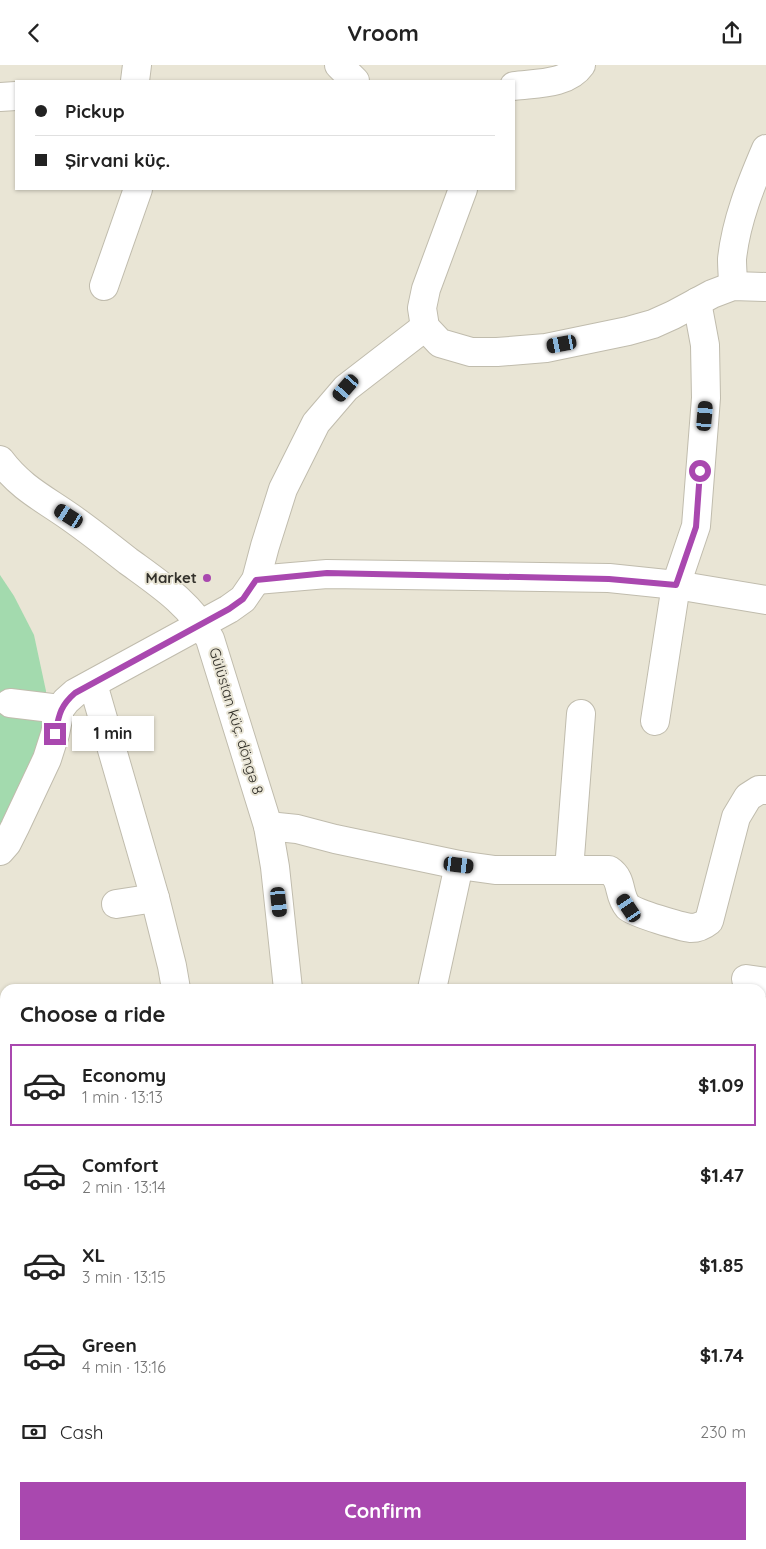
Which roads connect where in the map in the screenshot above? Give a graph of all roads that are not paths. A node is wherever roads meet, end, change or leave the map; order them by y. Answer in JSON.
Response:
{"nodes":[{"id":1,"x":137,"y":65,"type":"edge"},
{"id":2,"x":339,"y":65,"type":"edge"},
{"id":3,"x":581,"y":65,"type":"edge"},
{"id":4,"x":135,"y":80,"type":"edge"},
{"id":5,"x":354,"y":80,"type":"edge"},
{"id":6,"x":515,"y":86,"type":"edge"},
{"id":7,"x":15,"y":96,"type":"edge"},
{"id":8,"x":0,"y":97,"type":"edge"},
{"id":9,"x":766,"y":149,"type":"edge"},
{"id":10,"x":138,"y":190,"type":"edge"},
{"id":11,"x":463,"y":190,"type":"edge"},
{"id":12,"x":104,"y":286,"type":"dead end"},
{"id":13,"x":733,"y":286,"type":"junction"},
{"id":14,"x":766,"y":287,"type":"edge"},
{"id":15,"x":697,"y":302,"type":"junction"},
{"id":16,"x":425,"y":327,"type":"junction"},
{"id":17,"x":0,"y":460,"type":"edge"},
{"id":18,"x":256,"y":580,"type":"junction"},
{"id":19,"x":676,"y":585,"type":"junction"},
{"id":20,"x":766,"y":600,"type":"edge"},
{"id":21,"x":201,"y":623,"type":"junction"},
{"id":22,"x":93,"y":684,"type":"junction"},
{"id":23,"x":10,"y":703,"type":"dead end"},
{"id":24,"x":60,"y":709,"type":"junction"},
{"id":25,"x":581,"y":713,"type":"dead end"},
{"id":26,"x":655,"y":721,"type":"dead end"},
{"id":27,"x":766,"y":790,"type":"edge"},
{"id":28,"x":268,"y":826,"type":"junction"},
{"id":29,"x":0,"y":851,"type":"edge"},
{"id":30,"x":459,"y":865,"type":"junction"},
{"id":31,"x":569,"y":870,"type":"junction"},
{"id":32,"x":155,"y":898,"type":"junction"},
{"id":33,"x":116,"y":904,"type":"dead end"},
{"id":34,"x":175,"y":984,"type":"edge"},
{"id":35,"x":288,"y":984,"type":"edge"},
{"id":36,"x":433,"y":984,"type":"edge"}],
"edges":[{"from":1,"to":4,"type":"street"},
{"from":2,"to":5,"type":"street"},
{"from":3,"to":6,"type":"street"},
{"from":7,"to":8,"type":"street"},
{"from":9,"to":13,"type":"street"},
{"from":10,"to":12,"type":"street"},
{"from":11,"to":16,"type":"street"},
{"from":13,"to":14,"type":"street"},
{"from":13,"to":15,"type":"street"},
{"from":15,"to":16,"type":"street"},
{"from":15,"to":19,"type":"street"},
{"from":16,"to":18,"type":"street"},
{"from":17,"to":21,"type":"street","name":"Gülüstan küç. döngə 8"},
{"from":18,"to":19,"type":"street"},
{"from":18,"to":21,"type":"street"},
{"from":19,"to":20,"type":"street"},
{"from":19,"to":26,"type":"street"},
{"from":21,"to":22,"type":"street"},
{"from":21,"to":28,"type":"street","name":"Gülüstan küç. döngə 8"},
{"from":22,"to":24,"type":"street"},
{"from":22,"to":32,"type":"street"},
{"from":23,"to":24,"type":"street"},
{"from":24,"to":29,"type":"street"},
{"from":25,"to":31,"type":"street"},
{"from":27,"to":31,"type":"street"},
{"from":28,"to":30,"type":"street"},
{"from":28,"to":35,"type":"street","name":"Gülüstan küç. döngə 8"},
{"from":30,"to":31,"type":"street"},
{"from":30,"to":36,"type":"street"},
{"from":32,"to":33,"type":"street"},
{"from":32,"to":34,"type":"street"}]}
